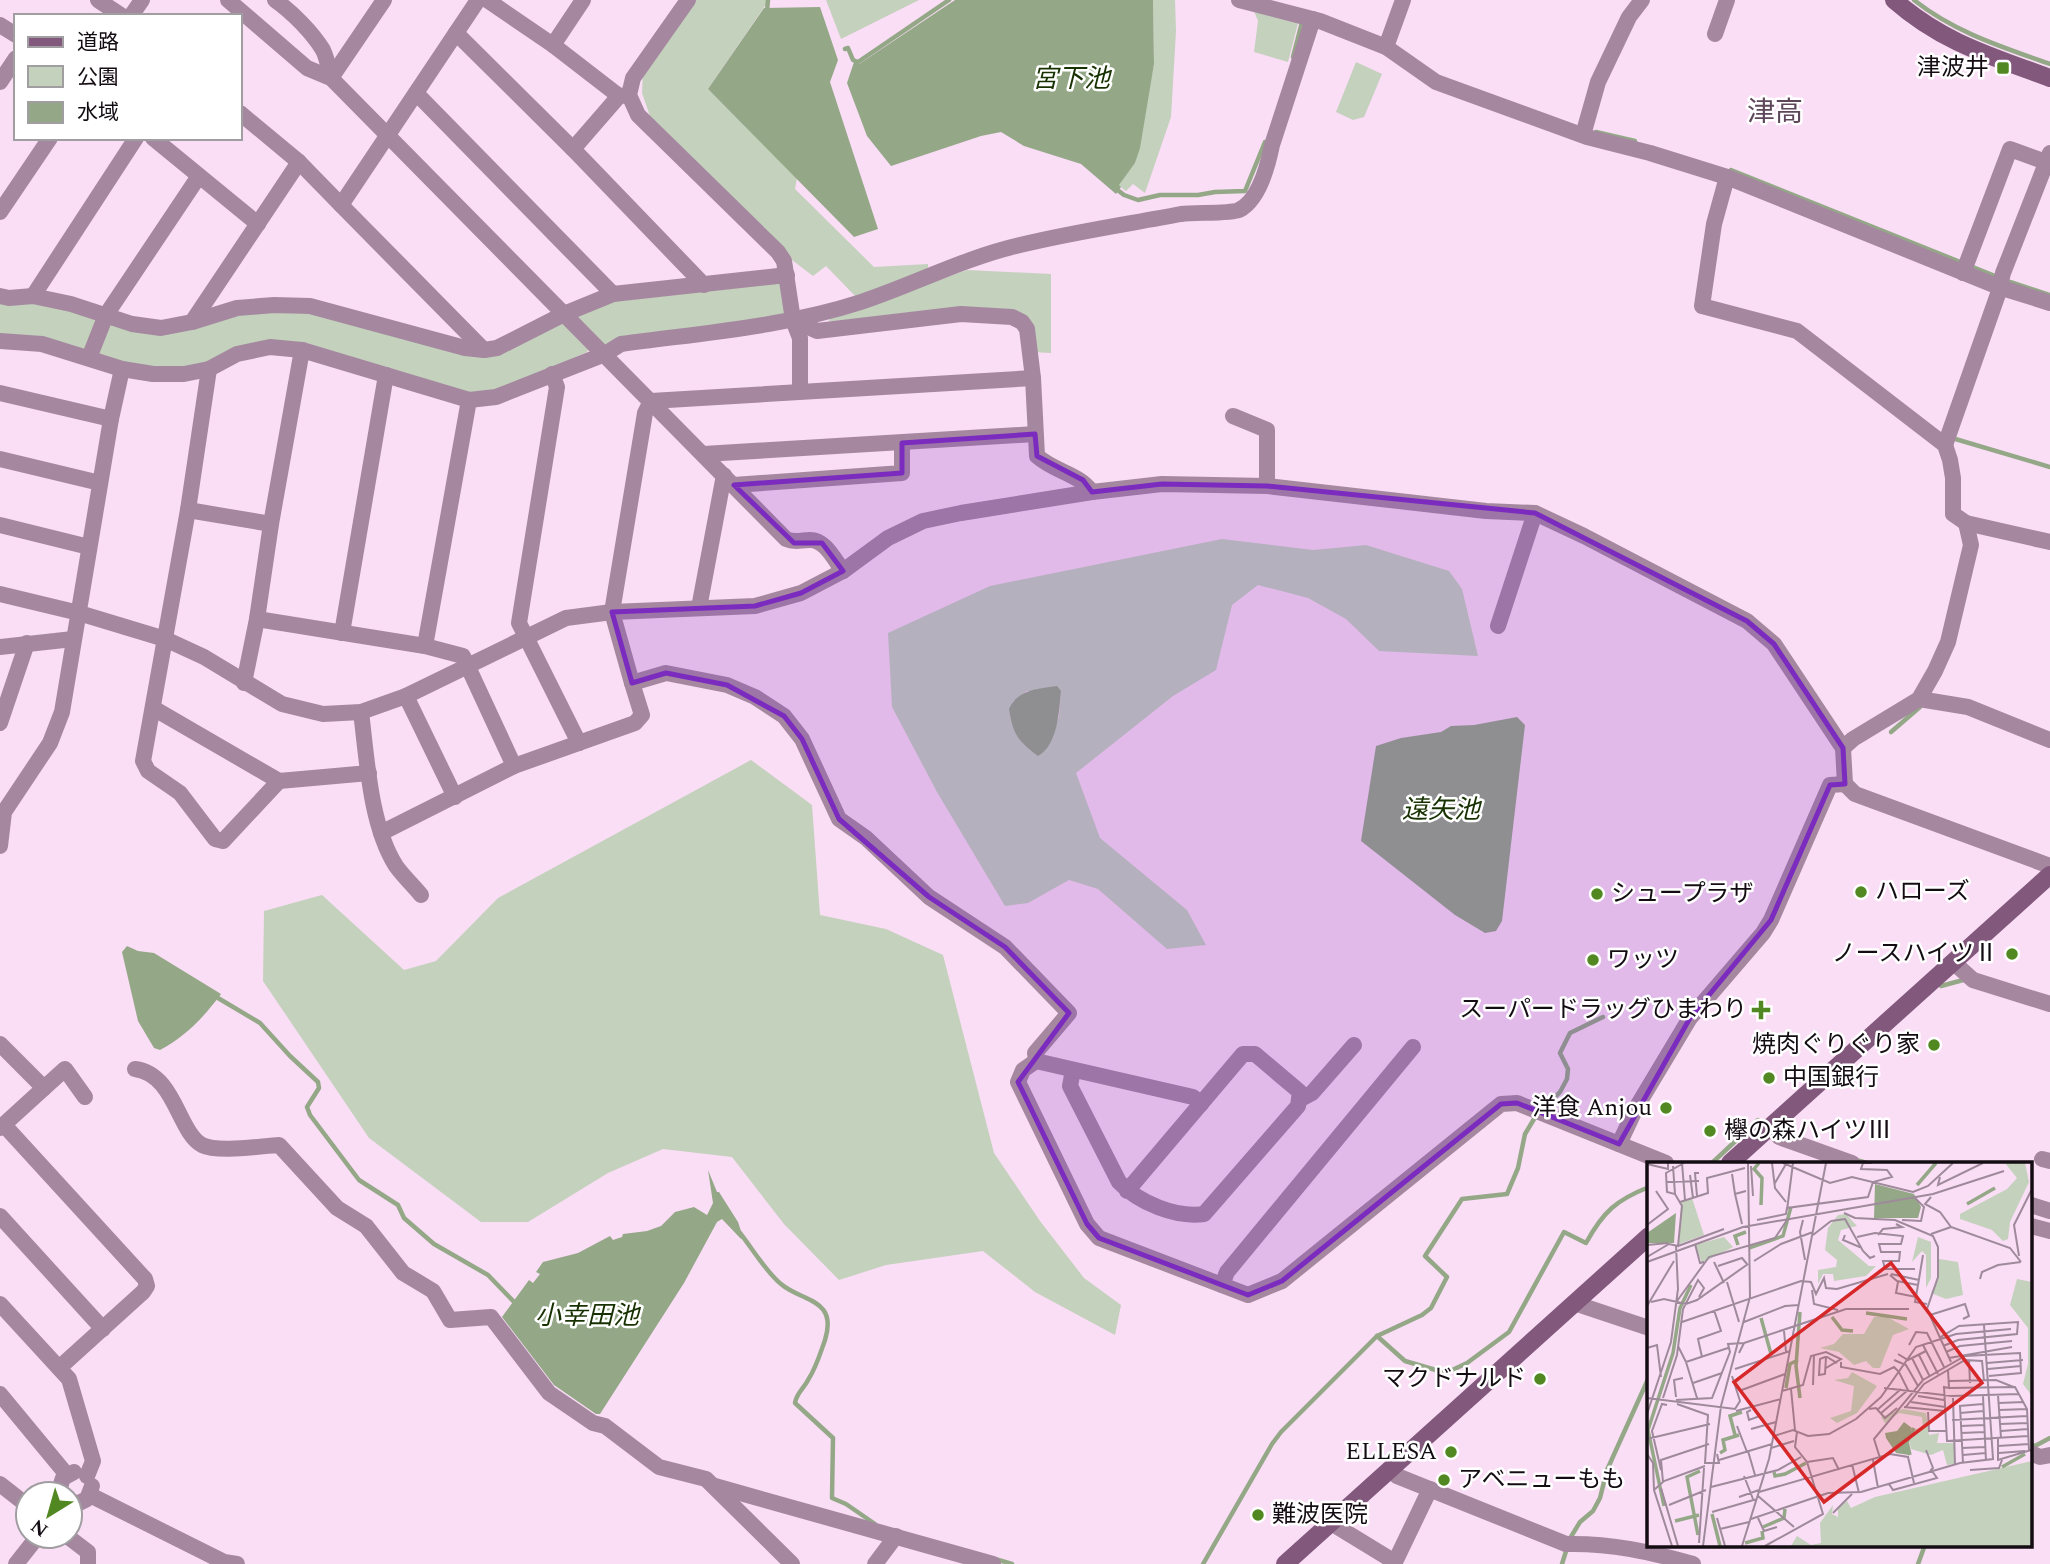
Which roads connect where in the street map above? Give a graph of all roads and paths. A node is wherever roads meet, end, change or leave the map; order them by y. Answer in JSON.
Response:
{"nodes":[{"id":1,"x":98,"y":0,"type":"edge"},
{"id":2,"x":228,"y":0,"type":"edge"},
{"id":3,"x":275,"y":0,"type":"edge"},
{"id":4,"x":384,"y":0,"type":"edge"},
{"id":5,"x":478,"y":0,"type":"edge"},
{"id":6,"x":487,"y":0,"type":"edge"},
{"id":7,"x":583,"y":0,"type":"edge"},
{"id":8,"x":688,"y":0,"type":"edge"},
{"id":9,"x":1239,"y":0,"type":"edge"},
{"id":10,"x":1403,"y":0,"type":"edge"},
{"id":11,"x":1642,"y":0,"type":"edge"},
{"id":12,"x":1727,"y":0,"type":"edge"},
{"id":13,"x":1895,"y":0,"type":"edge"},
{"id":14,"x":119,"y":14,"type":"edge"},
{"id":15,"x":1308,"y":17,"type":"junction"},
{"id":16,"x":456,"y":33,"type":"junction"},
{"id":17,"x":1715,"y":34,"type":"dead end"},
{"id":18,"x":553,"y":44,"type":"junction"},
{"id":19,"x":1387,"y":45,"type":"junction"},
{"id":20,"x":14,"y":61,"type":"edge"},
{"id":21,"x":331,"y":78,"type":"junction"},
{"id":22,"x":2050,"y":78,"type":"edge"},
{"id":23,"x":0,"y":82,"type":"edge"},
{"id":24,"x":416,"y":93,"type":"junction"},
{"id":25,"x":624,"y":96,"type":"junction"},
{"id":26,"x":242,"y":115,"type":"edge"},
{"id":27,"x":1584,"y":132,"type":"junction"},
{"id":28,"x":389,"y":134,"type":"junction"},
{"id":29,"x":49,"y":140,"type":"edge"},
{"id":30,"x":135,"y":140,"type":"edge"},
{"id":31,"x":155,"y":140,"type":"edge"},
{"id":32,"x":573,"y":149,"type":"junction"},
{"id":33,"x":2048,"y":158,"type":"edge"},
{"id":34,"x":299,"y":162,"type":"junction"},
{"id":35,"x":199,"y":176,"type":"junction"},
{"id":36,"x":1727,"y":177,"type":"junction"},
{"id":37,"x":341,"y":205,"type":"junction"},
{"id":38,"x":0,"y":212,"type":"edge"},
{"id":39,"x":258,"y":224,"type":"junction"},
{"id":40,"x":1965,"y":267,"type":"junction"},
{"id":41,"x":787,"y":275,"type":"junction"},
{"id":42,"x":2000,"y":281,"type":"junction"},
{"id":43,"x":704,"y":285,"type":"junction"},
{"id":44,"x":613,"y":294,"type":"junction"},
{"id":45,"x":0,"y":296,"type":"edge"},
{"id":46,"x":33,"y":296,"type":"junction"},
{"id":47,"x":2050,"y":303,"type":"edge"},
{"id":48,"x":564,"y":314,"type":"junction"},
{"id":49,"x":106,"y":315,"type":"junction"},
{"id":50,"x":793,"y":320,"type":"junction"},
{"id":51,"x":192,"y":323,"type":"junction"},
{"id":52,"x":0,"y":341,"type":"edge"},
{"id":53,"x":302,"y":350,"type":"junction"},
{"id":54,"x":484,"y":350,"type":"junction"},
{"id":55,"x":605,"y":354,"type":"junction"},
{"id":56,"x":89,"y":358,"type":"junction"},
{"id":57,"x":122,"y":369,"type":"junction"},
{"id":58,"x":209,"y":369,"type":"junction"},
{"id":59,"x":552,"y":374,"type":"junction"},
{"id":60,"x":386,"y":375,"type":"junction"},
{"id":61,"x":1033,"y":378,"type":"junction"},
{"id":62,"x":800,"y":391,"type":"junction"},
{"id":63,"x":0,"y":393,"type":"edge"},
{"id":64,"x":469,"y":400,"type":"junction"},
{"id":65,"x":651,"y":401,"type":"junction"},
{"id":66,"x":1233,"y":416,"type":"dead end"},
{"id":67,"x":111,"y":419,"type":"junction"},
{"id":68,"x":1035,"y":433,"type":"junction"},
{"id":69,"x":902,"y":443,"type":"junction"},
{"id":70,"x":1945,"y":444,"type":"junction"},
{"id":71,"x":704,"y":454,"type":"junction"},
{"id":72,"x":0,"y":459,"type":"edge"},
{"id":73,"x":729,"y":480,"type":"junction"},
{"id":74,"x":100,"y":483,"type":"junction"},
{"id":75,"x":1267,"y":486,"type":"junction"},
{"id":76,"x":1092,"y":492,"type":"junction"},
{"id":77,"x":188,"y":510,"type":"junction"},
{"id":78,"x":1535,"y":513,"type":"junction"},
{"id":79,"x":1966,"y":523,"type":"junction"},
{"id":80,"x":271,"y":524,"type":"junction"},
{"id":81,"x":0,"y":525,"type":"edge"},
{"id":82,"x":2050,"y":542,"type":"edge"},
{"id":83,"x":89,"y":547,"type":"junction"},
{"id":84,"x":843,"y":571,"type":"junction"},
{"id":85,"x":0,"y":594,"type":"edge"},
{"id":86,"x":699,"y":608,"type":"junction"},
{"id":87,"x":612,"y":612,"type":"junction"},
{"id":88,"x":79,"y":613,"type":"junction"},
{"id":89,"x":257,"y":620,"type":"junction"},
{"id":90,"x":1498,"y":626,"type":"dead end"},
{"id":91,"x":342,"y":633,"type":"junction"},
{"id":92,"x":525,"y":637,"type":"junction"},
{"id":93,"x":73,"y":639,"type":"junction"},
{"id":94,"x":165,"y":639,"type":"junction"},
{"id":95,"x":27,"y":643,"type":"junction"},
{"id":96,"x":425,"y":646,"type":"junction"},
{"id":97,"x":0,"y":647,"type":"edge"},
{"id":98,"x":467,"y":666,"type":"junction"},
{"id":99,"x":244,"y":683,"type":"junction"},
{"id":100,"x":632,"y":683,"type":"junction"},
{"id":101,"x":406,"y":696,"type":"junction"},
{"id":102,"x":1919,"y":699,"type":"junction"},
{"id":103,"x":153,"y":708,"type":"junction"},
{"id":104,"x":361,"y":712,"type":"junction"},
{"id":105,"x":0,"y":723,"type":"edge"},
{"id":106,"x":2050,"y":740,"type":"edge"},
{"id":107,"x":579,"y":743,"type":"junction"},
{"id":108,"x":1843,"y":748,"type":"junction"},
{"id":109,"x":514,"y":766,"type":"junction"},
{"id":110,"x":369,"y":773,"type":"junction"},
{"id":111,"x":279,"y":781,"type":"junction"},
{"id":112,"x":1845,"y":784,"type":"junction"},
{"id":113,"x":455,"y":797,"type":"junction"},
{"id":114,"x":381,"y":833,"type":"junction"},
{"id":115,"x":0,"y":846,"type":"edge"},
{"id":116,"x":2050,"y":866,"type":"edge"},
{"id":117,"x":2050,"y":875,"type":"edge"},
{"id":118,"x":421,"y":895,"type":"dead end"},
{"id":119,"x":1953,"y":962,"type":"junction"},
{"id":120,"x":2050,"y":1003,"type":"edge"},
{"id":121,"x":0,"y":1044,"type":"edge"},
{"id":122,"x":1354,"y":1045,"type":"dead end"},
{"id":123,"x":1413,"y":1047,"type":"dead end"},
{"id":124,"x":1036,"y":1061,"type":"junction"},
{"id":125,"x":135,"y":1069,"type":"dead end"},
{"id":126,"x":1073,"y":1069,"type":"junction"},
{"id":127,"x":44,"y":1088,"type":"junction"},
{"id":128,"x":85,"y":1097,"type":"dead end"},
{"id":129,"x":1299,"y":1100,"type":"junction"},
{"id":130,"x":1201,"y":1104,"type":"junction"},
{"id":131,"x":2,"y":1126,"type":"edge"},
{"id":132,"x":1770,"y":1127,"type":"junction"},
{"id":133,"x":1619,"y":1144,"type":"junction"},
{"id":134,"x":1664,"y":1162,"type":"edge"},
{"id":135,"x":1731,"y":1162,"type":"edge"},
{"id":136,"x":1849,"y":1162,"type":"edge"},
{"id":137,"x":1127,"y":1191,"type":"junction"},
{"id":138,"x":2032,"y":1205,"type":"edge"},
{"id":139,"x":2050,"y":1211,"type":"edge"},
{"id":140,"x":0,"y":1216,"type":"edge"},
{"id":141,"x":2032,"y":1226,"type":"edge"},
{"id":142,"x":2050,"y":1231,"type":"edge"},
{"id":143,"x":1647,"y":1238,"type":"edge"},
{"id":144,"x":1222,"y":1285,"type":"junction"},
{"id":145,"x":1574,"y":1303,"type":"junction"},
{"id":146,"x":0,"y":1304,"type":"edge"},
{"id":147,"x":1647,"y":1327,"type":"edge"},
{"id":148,"x":103,"y":1329,"type":"junction"},
{"id":149,"x":59,"y":1368,"type":"junction"},
{"id":150,"x":2,"y":1401,"type":"edge"},
{"id":151,"x":2032,"y":1453,"type":"edge"},
{"id":152,"x":2050,"y":1455,"type":"edge"},
{"id":153,"x":1391,"y":1470,"type":"junction"},
{"id":154,"x":67,"y":1475,"type":"junction"},
{"id":155,"x":87,"y":1476,"type":"junction"},
{"id":156,"x":63,"y":1480,"type":"edge"},
{"id":157,"x":0,"y":1484,"type":"edge"},
{"id":158,"x":715,"y":1486,"type":"junction"},
{"id":159,"x":1430,"y":1489,"type":"junction"},
{"id":160,"x":14,"y":1495,"type":"edge"},
{"id":161,"x":90,"y":1495,"type":"junction"},
{"id":162,"x":84,"y":1499,"type":"edge"},
{"id":163,"x":1331,"y":1523,"type":"junction"},
{"id":164,"x":896,"y":1536,"type":"junction"},
{"id":165,"x":27,"y":1550,"type":"edge"},
{"id":166,"x":1395,"y":1563,"type":"edge"},
{"id":167,"x":16,"y":1564,"type":"edge"},
{"id":168,"x":237,"y":1564,"type":"edge"},
{"id":169,"x":792,"y":1564,"type":"edge"},
{"id":170,"x":875,"y":1564,"type":"edge"},
{"id":171,"x":993,"y":1564,"type":"edge"},
{"id":172,"x":1285,"y":1564,"type":"edge"},
{"id":173,"x":1693,"y":1564,"type":"edge"}],
"edges":[{"from":1,"to":14,"type":"street"},
{"from":2,"to":21,"type":"street"},
{"from":3,"to":21,"type":"street"},
{"from":4,"to":21,"type":"street"},
{"from":5,"to":16,"type":"street"},
{"from":6,"to":18,"type":"street"},
{"from":7,"to":18,"type":"street"},
{"from":8,"to":25,"type":"street"},
{"from":9,"to":15,"type":"street"},
{"from":10,"to":19,"type":"street"},
{"from":11,"to":27,"type":"street"},
{"from":12,"to":17,"type":"street"},
{"from":13,"to":22,"type":"street"},
{"from":15,"to":19,"type":"street"},
{"from":15,"to":50,"type":"street"},
{"from":16,"to":24,"type":"street"},
{"from":16,"to":32,"type":"street"},
{"from":18,"to":25,"type":"street"},
{"from":19,"to":27,"type":"street"},
{"from":20,"to":23,"type":"street"},
{"from":21,"to":28,"type":"street"},
{"from":24,"to":28,"type":"street"},
{"from":24,"to":44,"type":"street"},
{"from":25,"to":32,"type":"street"},
{"from":25,"to":41,"type":"street"},
{"from":26,"to":34,"type":"street"},
{"from":27,"to":36,"type":"street"},
{"from":28,"to":37,"type":"street"},
{"from":28,"to":48,"type":"street"},
{"from":29,"to":38,"type":"street"},
{"from":30,"to":46,"type":"street"},
{"from":31,"to":35,"type":"street"},
{"from":32,"to":43,"type":"street"},
{"from":33,"to":40,"type":"street"},
{"from":33,"to":42,"type":"street"},
{"from":34,"to":37,"type":"street"},
{"from":34,"to":39,"type":"street"},
{"from":35,"to":39,"type":"street"},
{"from":35,"to":49,"type":"street"},
{"from":36,"to":40,"type":"street"},
{"from":36,"to":70,"type":"street"},
{"from":37,"to":54,"type":"street"},
{"from":39,"to":51,"type":"street"},
{"from":40,"to":42,"type":"street"},
{"from":41,"to":43,"type":"street"},
{"from":41,"to":50,"type":"street"},
{"from":42,"to":47,"type":"street"},
{"from":42,"to":70,"type":"street"},
{"from":43,"to":44,"type":"street"},
{"from":44,"to":48,"type":"street"},
{"from":45,"to":46,"type":"street"},
{"from":46,"to":49,"type":"street"},
{"from":48,"to":54,"type":"street"},
{"from":48,"to":55,"type":"street"},
{"from":49,"to":51,"type":"street"},
{"from":49,"to":56,"type":"street"},
{"from":50,"to":55,"type":"street"},
{"from":50,"to":61,"type":"street"},
{"from":50,"to":62,"type":"street"},
{"from":51,"to":54,"type":"street"},
{"from":52,"to":56,"type":"street"},
{"from":53,"to":58,"type":"street"},
{"from":53,"to":60,"type":"street"},
{"from":53,"to":80,"type":"street"},
{"from":55,"to":59,"type":"street"},
{"from":55,"to":65,"type":"street"},
{"from":56,"to":57,"type":"street"},
{"from":57,"to":58,"type":"street"},
{"from":57,"to":67,"type":"street"},
{"from":58,"to":77,"type":"street"},
{"from":59,"to":64,"type":"street"},
{"from":59,"to":92,"type":"street"},
{"from":60,"to":64,"type":"street"},
{"from":60,"to":91,"type":"street"},
{"from":61,"to":62,"type":"street"},
{"from":61,"to":68,"type":"street"},
{"from":62,"to":65,"type":"street"},
{"from":63,"to":67,"type":"street"},
{"from":64,"to":96,"type":"street"},
{"from":65,"to":71,"type":"street"},
{"from":65,"to":87,"type":"street"},
{"from":66,"to":75,"type":"street"},
{"from":67,"to":74,"type":"street"},
{"from":68,"to":69,"type":"street"},
{"from":68,"to":76,"type":"street"},
{"from":69,"to":71,"type":"street"},
{"from":69,"to":73,"type":"street"},
{"from":70,"to":79,"type":"street"},
{"from":71,"to":73,"type":"street"},
{"from":72,"to":74,"type":"street"},
{"from":73,"to":84,"type":"street"},
{"from":73,"to":86,"type":"street"},
{"from":74,"to":83,"type":"street"},
{"from":75,"to":76,"type":"street"},
{"from":75,"to":78,"type":"street"},
{"from":76,"to":84,"type":"street"},
{"from":77,"to":80,"type":"street"},
{"from":77,"to":94,"type":"street"},
{"from":78,"to":90,"type":"street"},
{"from":78,"to":108,"type":"street"},
{"from":79,"to":82,"type":"street"},
{"from":79,"to":102,"type":"street"},
{"from":80,"to":89,"type":"street"},
{"from":81,"to":83,"type":"street"},
{"from":83,"to":88,"type":"street"},
{"from":84,"to":86,"type":"street"},
{"from":85,"to":88,"type":"street"},
{"from":86,"to":87,"type":"street"},
{"from":87,"to":92,"type":"street"},
{"from":87,"to":100,"type":"street"},
{"from":88,"to":93,"type":"street"},
{"from":88,"to":94,"type":"street"},
{"from":89,"to":91,"type":"street"},
{"from":89,"to":99,"type":"street"},
{"from":91,"to":96,"type":"street"},
{"from":92,"to":98,"type":"street"},
{"from":92,"to":107,"type":"street"},
{"from":93,"to":95,"type":"street"},
{"from":93,"to":115,"type":"street"},
{"from":94,"to":99,"type":"street"},
{"from":94,"to":103,"type":"street"},
{"from":95,"to":97,"type":"street"},
{"from":95,"to":105,"type":"street"},
{"from":96,"to":98,"type":"street"},
{"from":98,"to":101,"type":"street"},
{"from":98,"to":109,"type":"street"},
{"from":99,"to":104,"type":"street"},
{"from":100,"to":107,"type":"street"},
{"from":100,"to":124,"type":"street"},
{"from":101,"to":104,"type":"street"},
{"from":101,"to":113,"type":"street"},
{"from":102,"to":106,"type":"street"},
{"from":102,"to":108,"type":"street"},
{"from":103,"to":111,"type":"street"},
{"from":103,"to":111,"type":"street"},
{"from":104,"to":110,"type":"street"},
{"from":107,"to":109,"type":"street"},
{"from":108,"to":112,"type":"street"},
{"from":109,"to":113,"type":"street"},
{"from":110,"to":111,"type":"street"},
{"from":110,"to":114,"type":"street"},
{"from":112,"to":116,"type":"street"},
{"from":112,"to":133,"type":"street"},
{"from":113,"to":114,"type":"street"},
{"from":114,"to":118,"type":"street"},
{"from":117,"to":119,"type":"street"},
{"from":119,"to":120,"type":"street"},
{"from":119,"to":132,"type":"street"},
{"from":121,"to":127,"type":"street"},
{"from":122,"to":129,"type":"street"},
{"from":123,"to":144,"type":"street"},
{"from":124,"to":126,"type":"street"},
{"from":124,"to":144,"type":"street"},
{"from":125,"to":158,"type":"street"},
{"from":126,"to":130,"type":"street"},
{"from":126,"to":137,"type":"street"},
{"from":127,"to":128,"type":"street"},
{"from":127,"to":131,"type":"street"},
{"from":129,"to":130,"type":"street"},
{"from":129,"to":137,"type":"street"},
{"from":130,"to":137,"type":"street"},
{"from":131,"to":148,"type":"street"},
{"from":132,"to":135,"type":"street"},
{"from":132,"to":136,"type":"street"},
{"from":133,"to":134,"type":"street"},
{"from":133,"to":144,"type":"street"},
{"from":138,"to":139,"type":"street"},
{"from":140,"to":148,"type":"street"},
{"from":141,"to":142,"type":"street"},
{"from":143,"to":145,"type":"street"},
{"from":145,"to":147,"type":"street"},
{"from":145,"to":153,"type":"street"},
{"from":146,"to":149,"type":"street"},
{"from":148,"to":149,"type":"street"},
{"from":149,"to":155,"type":"street"},
{"from":150,"to":154,"type":"street"},
{"from":151,"to":152,"type":"street"},
{"from":153,"to":159,"type":"street"},
{"from":153,"to":163,"type":"street"},
{"from":154,"to":155,"type":"street"},
{"from":154,"to":156,"type":"street"},
{"from":155,"to":161,"type":"street"},
{"from":157,"to":160,"type":"street"},
{"from":158,"to":164,"type":"street"},
{"from":158,"to":169,"type":"street"},
{"from":159,"to":166,"type":"street"},
{"from":159,"to":173,"type":"street"},
{"from":161,"to":162,"type":"street"},
{"from":161,"to":168,"type":"street"},
{"from":163,"to":166,"type":"street"},
{"from":163,"to":172,"type":"street"},
{"from":164,"to":170,"type":"street"},
{"from":164,"to":171,"type":"street"},
{"from":165,"to":167,"type":"street"}]}
